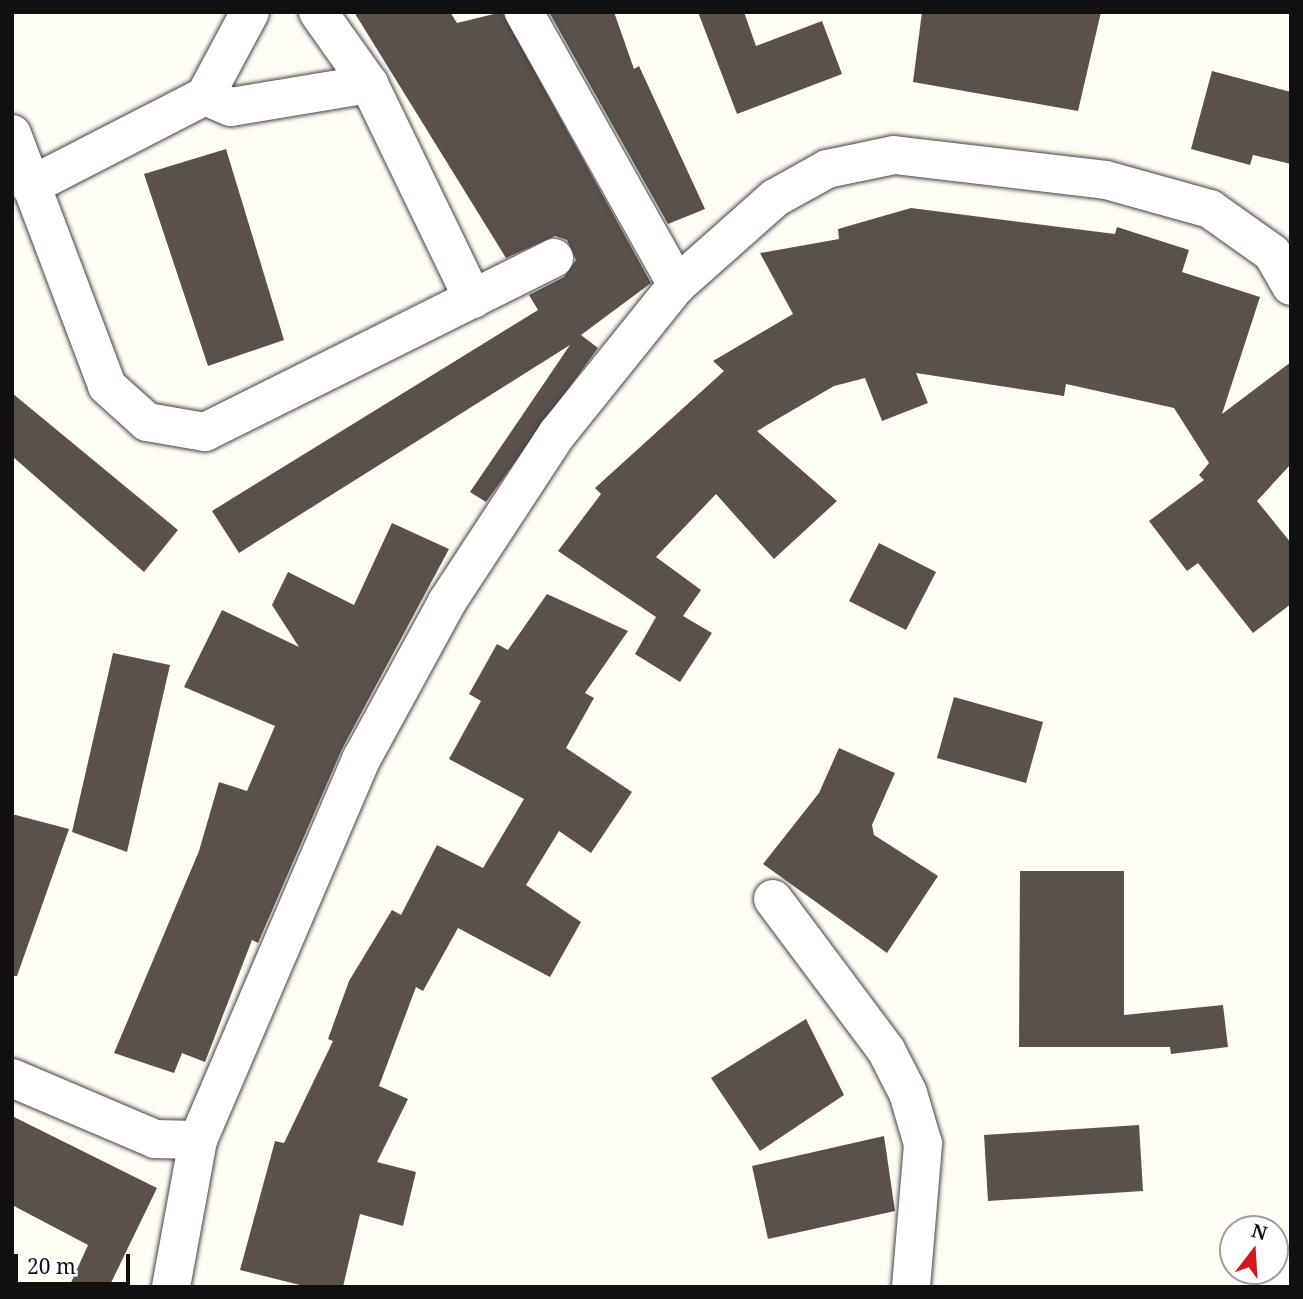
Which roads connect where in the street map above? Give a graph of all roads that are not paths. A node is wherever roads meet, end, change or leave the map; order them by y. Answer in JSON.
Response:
{"nodes":[{"id":1,"x":250,"y":12,"type":"edge"},
{"id":2,"x":318,"y":12,"type":"edge"},
{"id":3,"x":524,"y":12,"type":"edge"},
{"id":4,"x":369,"y":84,"type":"junction"},
{"id":5,"x":205,"y":96,"type":"junction"},
{"id":6,"x":12,"y":134,"type":"edge"},
{"id":7,"x":30,"y":186,"type":"junction"},
{"id":8,"x":1281,"y":249,"type":"edge"},
{"id":9,"x":554,"y":258,"type":"dead end"},
{"id":10,"x":677,"y":285,"type":"junction"},
{"id":11,"x":1291,"y":286,"type":"edge"},
{"id":12,"x":473,"y":299,"type":"junction"},
{"id":13,"x":773,"y":899,"type":"dead end"},
{"id":14,"x":12,"y":1078,"type":"edge"},
{"id":15,"x":198,"y":1140,"type":"junction"},
{"id":16,"x":171,"y":1287,"type":"edge"},
{"id":17,"x":911,"y":1287,"type":"edge"}],
"edges":[{"from":1,"to":5,"type":"street"},
{"from":2,"to":4,"type":"street"},
{"from":3,"to":10,"type":"street"},
{"from":4,"to":5,"type":"street"},
{"from":4,"to":12,"type":"street"},
{"from":5,"to":7,"type":"street"},
{"from":6,"to":7,"type":"street"},
{"from":7,"to":12,"type":"street"},
{"from":8,"to":10,"type":"street"},
{"from":8,"to":11,"type":"street"},
{"from":9,"to":12,"type":"street"},
{"from":10,"to":15,"type":"street"},
{"from":13,"to":17,"type":"street"},
{"from":14,"to":15,"type":"street"},
{"from":15,"to":16,"type":"street"}]}
